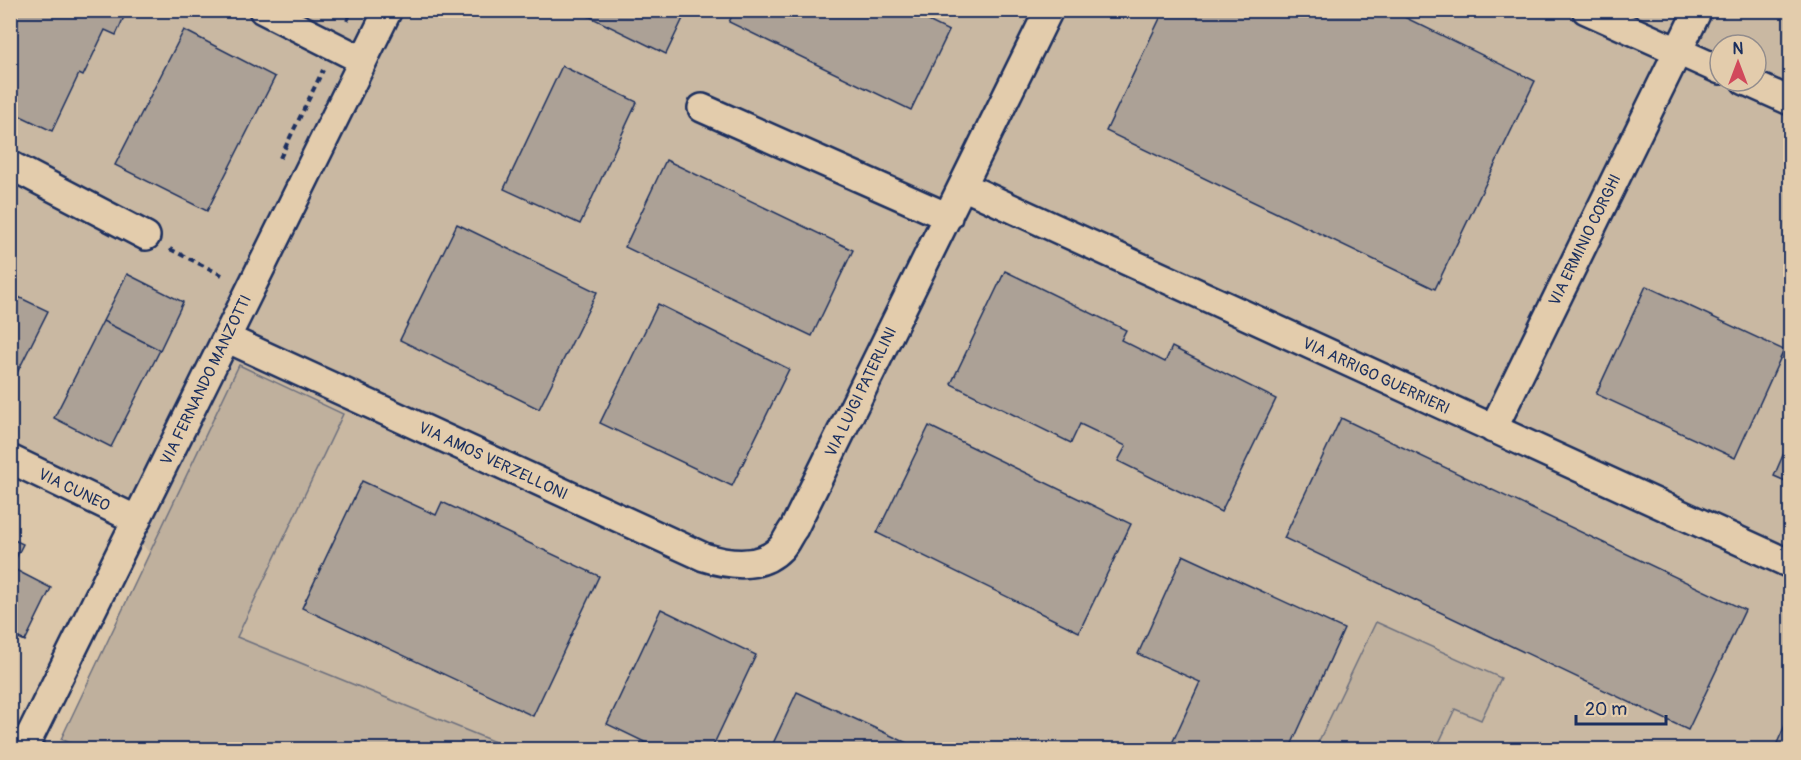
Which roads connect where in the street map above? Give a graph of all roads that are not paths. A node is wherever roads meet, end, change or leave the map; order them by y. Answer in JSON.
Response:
{"nodes":[{"id":1,"x":263,"y":10,"type":"edge"},
{"id":2,"x":388,"y":10,"type":"edge"},
{"id":3,"x":1049,"y":10,"type":"edge"},
{"id":4,"x":1586,"y":10,"type":"edge"},
{"id":5,"x":1698,"y":10,"type":"edge"},
{"id":6,"x":1677,"y":51,"type":"junction"},
{"id":7,"x":362,"y":60,"type":"junction"},
{"id":8,"x":1708,"y":65,"type":"edge"},
{"id":9,"x":1768,"y":91,"type":"edge"},
{"id":10,"x":1791,"y":101,"type":"edge"},
{"id":11,"x":702,"y":108,"type":"dead end"},
{"id":12,"x":10,"y":165,"type":"edge"},
{"id":13,"x":963,"y":186,"type":"junction"},
{"id":14,"x":948,"y":217,"type":"junction"},
{"id":15,"x":146,"y":236,"type":"road end"},
{"id":16,"x":226,"y":338,"type":"junction"},
{"id":17,"x":1493,"y":429,"type":"junction"},
{"id":18,"x":10,"y":459,"type":"edge"},
{"id":19,"x":137,"y":520,"type":"junction"},
{"id":20,"x":765,"y":560,"type":"joint"},
{"id":21,"x":1791,"y":564,"type":"edge"},
{"id":22,"x":23,"y":750,"type":"edge"}],
"edges":[{"from":1,"to":7,"type":"street"},
{"from":2,"to":7,"type":"street","name":"VIA FERNANDO MANZOTTI"},
{"from":3,"to":13,"type":"street","name":"VIA LUIGI PATERLINI"},
{"from":4,"to":6,"type":"street"},
{"from":5,"to":6,"type":"street","name":"VIA ERMINIO CORGHI"},
{"from":6,"to":8,"type":"street"},
{"from":6,"to":17,"type":"street","name":"VIA ERMINIO CORGHI"},
{"from":7,"to":16,"type":"street","name":"VIA FERNANDO MANZOTTI"},
{"from":9,"to":10,"type":"street"},
{"from":11,"to":14,"type":"street"},
{"from":12,"to":15,"type":"street"},
{"from":13,"to":14,"type":"street","name":"VIA LUIGI PATERLINI"},
{"from":13,"to":17,"type":"street","name":"VIA ARRIGO GUERRIERI"},
{"from":14,"to":20,"type":"street","name":"VIA LUIGI PATERLINI"},
{"from":16,"to":19,"type":"street","name":"VIA FERNANDO MANZOTTI"},
{"from":16,"to":20,"type":"street","name":"VIA AMOS VERZELLONI"},
{"from":17,"to":21,"type":"street","name":"VIA ARRIGO GUERRIERI"},
{"from":18,"to":19,"type":"street","name":"VIA CUNEO"},
{"from":19,"to":22,"type":"street","name":"VIA FERNANDO MANZOTTI"}]}
